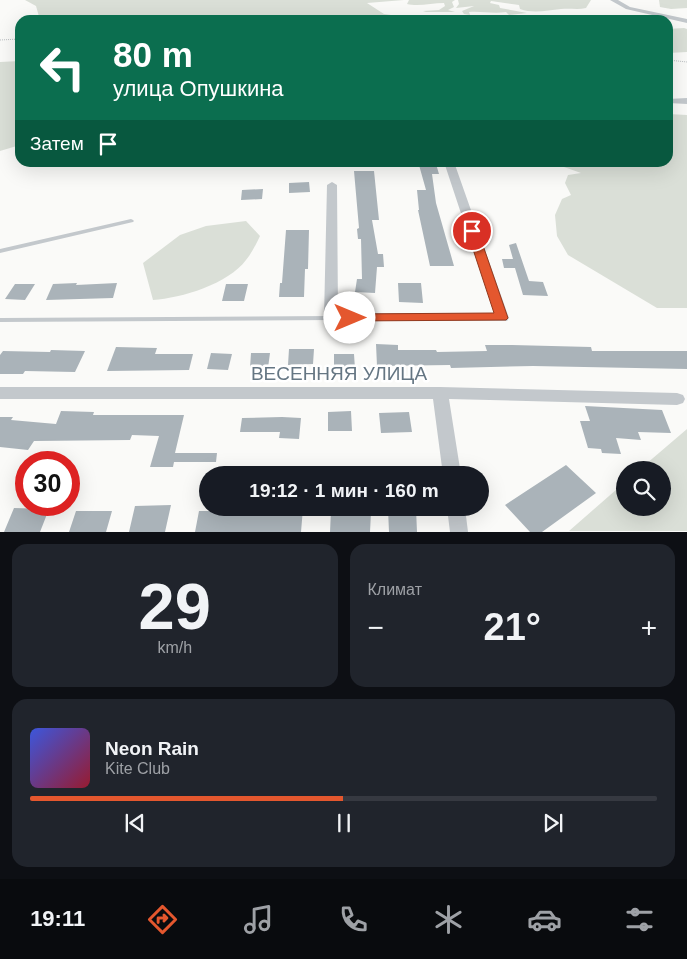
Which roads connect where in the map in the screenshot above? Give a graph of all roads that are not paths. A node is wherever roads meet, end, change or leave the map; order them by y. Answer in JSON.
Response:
{"nodes":[{"id":1,"x":613,"y":0,"type":"edge"},
{"id":2,"x":660,"y":15,"type":"edge"},
{"id":3,"x":673,"y":18,"type":"edge"},
{"id":4,"x":687,"y":21,"type":"edge"},
{"id":5,"x":673,"y":101,"type":"edge"},
{"id":6,"x":687,"y":101,"type":"edge"},
{"id":7,"x":451,"y":167,"type":"edge"},
{"id":8,"x":332,"y":185,"type":"dead end"},
{"id":9,"x":131,"y":221,"type":"dead end"},
{"id":10,"x":0,"y":252,"type":"edge"},
{"id":11,"x":331,"y":318,"type":"junction"},
{"id":12,"x":0,"y":320,"type":"edge"},
{"id":13,"x":0,"y":393,"type":"edge"},
{"id":14,"x":440,"y":393,"type":"junction"},
{"id":15,"x":677,"y":398,"type":"dead end"},
{"id":16,"x":451,"y":466,"type":"edge"},
{"id":17,"x":457,"y":516,"type":"edge"},
{"id":18,"x":459,"y":532,"type":"edge"}],
"edges":[{"from":1,"to":2,"type":"street"},
{"from":3,"to":4,"type":"street"},
{"from":5,"to":6,"type":"street"},
{"from":7,"to":11,"type":"street"},
{"from":8,"to":11,"type":"street"},
{"from":9,"to":10,"type":"lane"},
{"from":11,"to":12,"type":"lane"},
{"from":13,"to":14,"type":"street","name":"ВЕСЕННЯЯ УЛИЦА"},
{"from":14,"to":15,"type":"street","name":"ВЕСЕННЯЯ УЛИЦА"},
{"from":14,"to":16,"type":"street"},
{"from":17,"to":18,"type":"street"}]}
